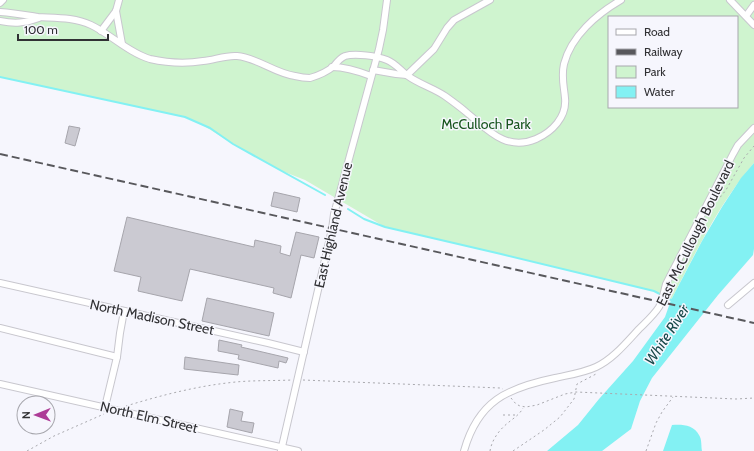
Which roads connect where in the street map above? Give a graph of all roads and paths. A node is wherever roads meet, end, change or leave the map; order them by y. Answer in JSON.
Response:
{"nodes":[{"id":1,"x":3,"y":0,"type":"edge"},
{"id":2,"x":119,"y":0,"type":"edge"},
{"id":3,"x":387,"y":0,"type":"edge"},
{"id":4,"x":490,"y":0,"type":"edge"},
{"id":5,"x":621,"y":0,"type":"edge"},
{"id":6,"x":730,"y":0,"type":"edge"},
{"id":7,"x":0,"y":3,"type":"edge"},
{"id":8,"x":754,"y":5,"type":"edge"},
{"id":9,"x":116,"y":11,"type":"junction"},
{"id":10,"x":0,"y":12,"type":"edge"},
{"id":11,"x":746,"y":16,"type":"junction"},
{"id":12,"x":41,"y":17,"type":"junction"},
{"id":13,"x":0,"y":21,"type":"edge"},
{"id":14,"x":754,"y":25,"type":"edge"},
{"id":15,"x":101,"y":31,"type":"junction"},
{"id":16,"x":122,"y":44,"type":"junction"},
{"id":17,"x":377,"y":56,"type":"junction"},
{"id":18,"x":332,"y":67,"type":"junction"},
{"id":19,"x":372,"y":73,"type":"junction"},
{"id":20,"x":407,"y":75,"type":"junction"},
{"id":21,"x":754,"y":128,"type":"edge"},
{"id":22,"x":754,"y":146,"type":"edge"},
{"id":23,"x":711,"y":209,"type":"dead end"},
{"id":24,"x":0,"y":283,"type":"edge"},
{"id":25,"x":754,"y":283,"type":"edge"},
{"id":26,"x":728,"y":305,"type":"dead end"},
{"id":27,"x":124,"y":311,"type":"junction"},
{"id":28,"x":0,"y":328,"type":"edge"},
{"id":29,"x":304,"y":352,"type":"junction"},
{"id":30,"x":117,"y":357,"type":"junction"},
{"id":31,"x":600,"y":372,"type":"dead end"},
{"id":32,"x":298,"y":380,"type":"junction"},
{"id":33,"x":0,"y":384,"type":"edge"},
{"id":34,"x":576,"y":392,"type":"junction"},
{"id":35,"x":507,"y":393,"type":"junction"},
{"id":36,"x":673,"y":396,"type":"junction"},
{"id":37,"x":754,"y":398,"type":"edge"},
{"id":38,"x":523,"y":407,"type":"junction"},
{"id":39,"x":115,"y":410,"type":"junction"},
{"id":40,"x":105,"y":411,"type":"junction"},
{"id":41,"x":503,"y":414,"type":"dead end"},
{"id":42,"x":517,"y":415,"type":"junction"},
{"id":43,"x":281,"y":449,"type":"edge"},
{"id":44,"x":27,"y":451,"type":"edge"},
{"id":45,"x":298,"y":451,"type":"edge"},
{"id":46,"x":464,"y":451,"type":"edge"},
{"id":47,"x":490,"y":451,"type":"edge"},
{"id":48,"x":513,"y":451,"type":"edge"},
{"id":49,"x":646,"y":451,"type":"edge"}],
"edges":[{"from":1,"to":7,"type":"street"},
{"from":2,"to":9,"type":"street"},
{"from":3,"to":17,"type":"street","name":"East Highland Avenue"},
{"from":4,"to":20,"type":"street"},
{"from":5,"to":20,"type":"street"},
{"from":6,"to":11,"type":"street"},
{"from":8,"to":11,"type":"street"},
{"from":9,"to":15,"type":"street"},
{"from":9,"to":16,"type":"street"},
{"from":10,"to":12,"type":"street"},
{"from":11,"to":14,"type":"street"},
{"from":12,"to":13,"type":"street"},
{"from":12,"to":15,"type":"street"},
{"from":15,"to":16,"type":"street"},
{"from":16,"to":18,"type":"street"},
{"from":17,"to":18,"type":"street"},
{"from":17,"to":19,"type":"street","name":"East Highland Avenue"},
{"from":17,"to":20,"type":"street"},
{"from":18,"to":19,"type":"street"},
{"from":19,"to":20,"type":"street"},
{"from":19,"to":29,"type":"street","name":"East Highland Avenue"},
{"from":21,"to":35,"type":"street","name":"East McCullough Boulevard"},
{"from":22,"to":23,"type":"path"},
{"from":24,"to":27,"type":"street","name":"North Madison Street"},
{"from":25,"to":26,"type":"street"},
{"from":27,"to":29,"type":"street","name":"North Madison Street"},
{"from":27,"to":30,"type":"street"},
{"from":28,"to":30,"type":"street"},
{"from":29,"to":32,"type":"street","name":"East Highland Avenue"},
{"from":30,"to":40,"type":"street"},
{"from":31,"to":34,"type":"path"},
{"from":32,"to":35,"type":"path"},
{"from":32,"to":39,"type":"path"},
{"from":32,"to":43,"type":"street","name":"East Highland Avenue"},
{"from":33,"to":40,"type":"street","name":"North Elm Street"},
{"from":34,"to":36,"type":"path"},
{"from":34,"to":38,"type":"path"},
{"from":34,"to":48,"type":"path"},
{"from":35,"to":38,"type":"path"},
{"from":35,"to":46,"type":"street","name":"East McCullough Boulevard"},
{"from":36,"to":37,"type":"path"},
{"from":36,"to":49,"type":"path"},
{"from":38,"to":42,"type":"path"},
{"from":39,"to":40,"type":"street","name":"North Elm Street"},
{"from":39,"to":43,"type":"street","name":"North Elm Street"},
{"from":40,"to":44,"type":"path"},
{"from":41,"to":42,"type":"path"},
{"from":42,"to":47,"type":"path"},
{"from":43,"to":45,"type":"street","name":"North Elm Street"}]}
